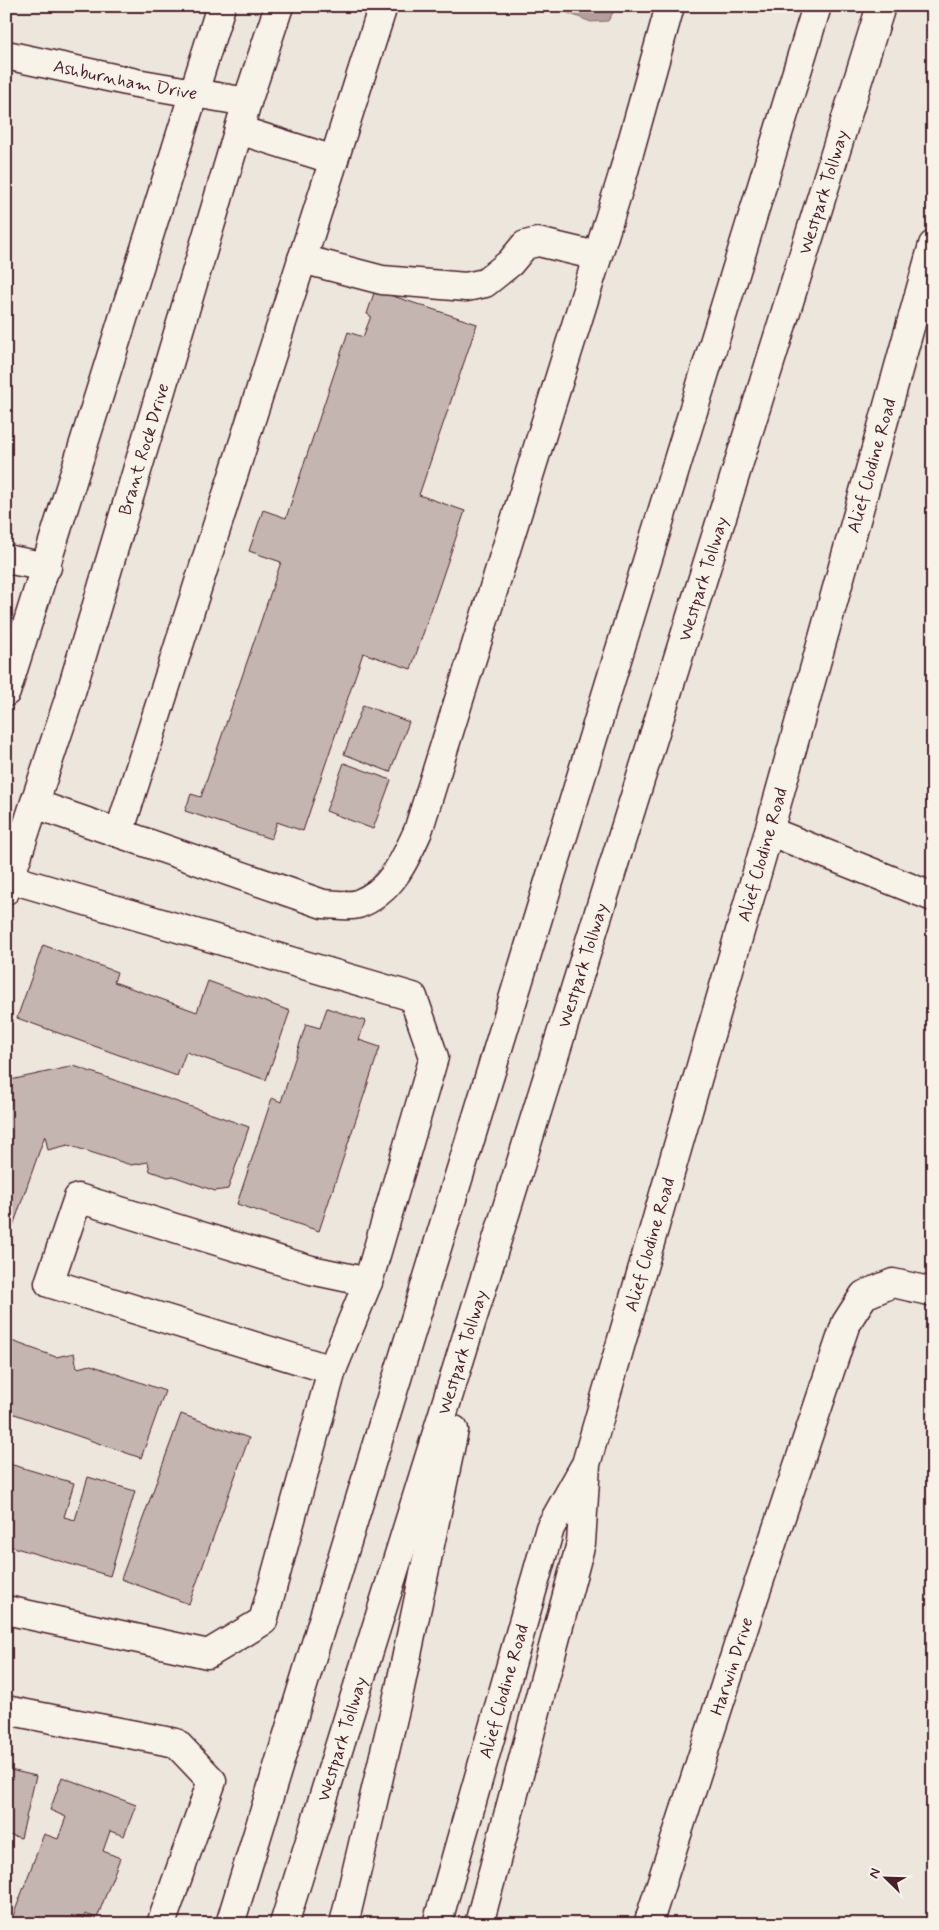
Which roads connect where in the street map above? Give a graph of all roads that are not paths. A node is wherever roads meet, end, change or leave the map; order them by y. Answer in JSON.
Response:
{"nodes":[{"id":1,"x":221,"y":6,"type":"edge"},
{"id":2,"x":279,"y":6,"type":"edge"},
{"id":3,"x":383,"y":6,"type":"edge"},
{"id":4,"x":670,"y":6,"type":"edge"},
{"id":5,"x":817,"y":6,"type":"edge"},
{"id":6,"x":881,"y":6,"type":"edge"},
{"id":7,"x":6,"y":55,"type":"edge"},
{"id":8,"x":194,"y":93,"type":"junction"},
{"id":9,"x":247,"y":102,"type":"junction"},
{"id":10,"x":239,"y":130,"type":"junction"},
{"id":11,"x":334,"y":160,"type":"junction"},
{"id":12,"x":933,"y":245,"type":"edge"},
{"id":13,"x":597,"y":256,"type":"junction"},
{"id":14,"x":302,"y":259,"type":"junction"},
{"id":15,"x":6,"y":559,"type":"edge"},
{"id":16,"x":46,"y":567,"type":"junction"},
{"id":17,"x":6,"y":692,"type":"edge"},
{"id":18,"x":35,"y":804,"type":"junction"},
{"id":19,"x":769,"y":831,"type":"junction"},
{"id":20,"x":119,"y":833,"type":"junction"},
{"id":21,"x":9,"y":885,"type":"edge"},
{"id":22,"x":933,"y":897,"type":"edge"},
{"id":23,"x":487,"y":1272,"type":"junction"},
{"id":24,"x":368,"y":1282,"type":"junction"},
{"id":25,"x":933,"y":1292,"type":"edge"},
{"id":26,"x":332,"y":1370,"type":"junction"},
{"id":27,"x":586,"y":1464,"type":"junction"},
{"id":28,"x":6,"y":1610,"type":"edge"},
{"id":29,"x":6,"y":1710,"type":"edge"},
{"id":30,"x":161,"y":1924,"type":"edge"},
{"id":31,"x":230,"y":1924,"type":"edge"},
{"id":32,"x":284,"y":1924,"type":"edge"},
{"id":33,"x":344,"y":1924,"type":"edge"},
{"id":34,"x":437,"y":1924,"type":"edge"},
{"id":35,"x":479,"y":1924,"type":"edge"},
{"id":36,"x":648,"y":1924,"type":"edge"}],
"edges":[{"from":1,"to":8,"type":"main road"},
{"from":2,"to":9,"type":"main road","name":"Brant Rock Drive"},
{"from":3,"to":11,"type":"main road"},
{"from":4,"to":13,"type":"main road"},
{"from":5,"to":31,"type":"main road"},
{"from":6,"to":23,"type":"main road","name":"Westpark Tollway"},
{"from":7,"to":8,"type":"main road","name":"Ashburnham Drive"},
{"from":8,"to":9,"type":"main road","name":"Ashburnham Drive"},
{"from":8,"to":16,"type":"main road"},
{"from":9,"to":10,"type":"main road","name":"Brant Rock Drive"},
{"from":10,"to":11,"type":"main road"},
{"from":10,"to":18,"type":"main road","name":"Brant Rock Drive"},
{"from":11,"to":14,"type":"main road"},
{"from":12,"to":19,"type":"main road","name":"Alief Clodine Road"},
{"from":13,"to":14,"type":"main road"},
{"from":13,"to":20,"type":"main road"},
{"from":14,"to":20,"type":"main road"},
{"from":15,"to":16,"type":"main road"},
{"from":16,"to":17,"type":"main road"},
{"from":18,"to":20,"type":"main road"},
{"from":18,"to":21,"type":"main road","name":"Brant Rock Drive"},
{"from":19,"to":22,"type":"main road"},
{"from":19,"to":27,"type":"main road","name":"Alief Clodine Road"},
{"from":21,"to":24,"type":"main road"},
{"from":23,"to":32,"type":"main road","name":"Westpark Tollway"},
{"from":23,"to":33,"type":"main road"},
{"from":24,"to":26,"type":"main road"},
{"from":24,"to":26,"type":"main road"},
{"from":25,"to":36,"type":"main road","name":"Harwin Drive"},
{"from":26,"to":28,"type":"main road"},
{"from":27,"to":34,"type":"main road","name":"Alief Clodine Road"},
{"from":27,"to":35,"type":"main road","name":"Alief Clodine Road"},
{"from":29,"to":30,"type":"main road"}]}
